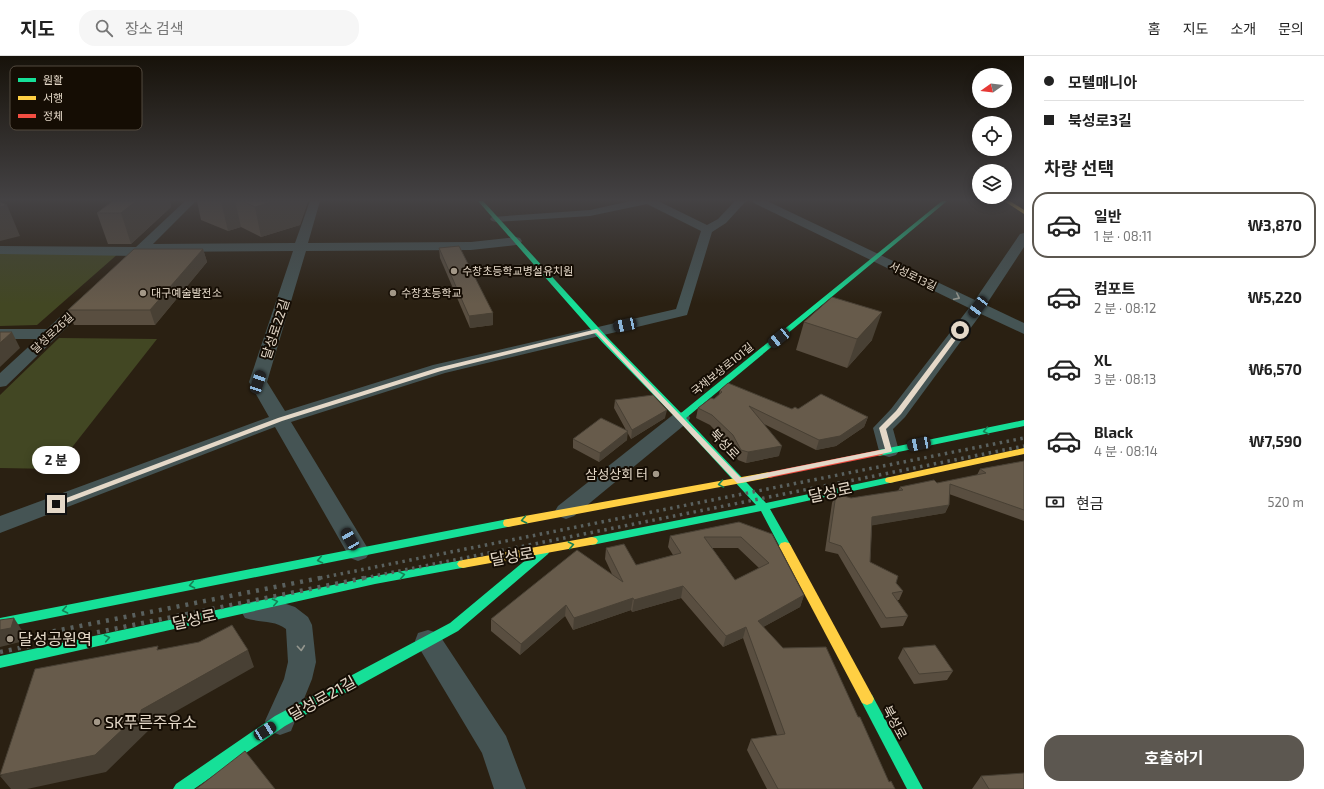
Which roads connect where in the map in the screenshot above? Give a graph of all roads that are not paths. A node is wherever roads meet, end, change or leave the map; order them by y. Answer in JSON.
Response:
{"nodes":[{"id":1,"x":155,"y":235,"type":"edge"},
{"id":2,"x":305,"y":235,"type":"edge"},
{"id":3,"x":511,"y":235,"type":"edge"},
{"id":4,"x":705,"y":235,"type":"edge"},
{"id":5,"x":829,"y":235,"type":"edge"},
{"id":6,"x":904,"y":235,"type":"edge"},
{"id":7,"x":1024,"y":237,"type":"edge"},
{"id":8,"x":516,"y":241,"type":"junction"},
{"id":9,"x":301,"y":247,"type":"junction"},
{"id":10,"x":140,"y":249,"type":"junction"},
{"id":11,"x":0,"y":250,"type":"edge"},
{"id":12,"x":876,"y":258,"type":"junction"},
{"id":13,"x":122,"y":267,"type":"edge"},
{"id":14,"x":100,"y":288,"type":"edge"},
{"id":15,"x":978,"y":307,"type":"junction"},
{"id":16,"x":1024,"y":329,"type":"edge"},
{"id":17,"x":597,"y":331,"type":"junction"},
{"id":18,"x":0,"y":334,"type":"edge"},
{"id":19,"x":51,"y":334,"type":"junction"},
{"id":20,"x":0,"y":382,"type":"edge"},
{"id":21,"x":681,"y":418,"type":"junction"},
{"id":22,"x":280,"y":419,"type":"junction"},
{"id":23,"x":1024,"y":423,"type":"edge"},
{"id":24,"x":889,"y":451,"type":"junction"},
{"id":25,"x":1024,"y":451,"type":"edge"},
{"id":26,"x":740,"y":481,"type":"junction"},
{"id":27,"x":764,"y":507,"type":"junction"},
{"id":28,"x":566,"y":511,"type":"junction"},
{"id":29,"x":0,"y":525,"type":"edge"},
{"id":30,"x":545,"y":550,"type":"junction"},
{"id":31,"x":358,"y":552,"type":"junction"},
{"id":32,"x":231,"y":612,"type":"junction"},
{"id":33,"x":0,"y":623,"type":"edge"},
{"id":34,"x":428,"y":641,"type":"junction"},
{"id":35,"x":0,"y":662,"type":"edge"},
{"id":36,"x":280,"y":721,"type":"junction"},
{"id":37,"x":181,"y":789,"type":"edge"},
{"id":38,"x":510,"y":789,"type":"edge"},
{"id":39,"x":915,"y":789,"type":"edge"}],
"edges":[{"from":1,"to":10,"type":"street"},
{"from":2,"to":9,"type":"street","name":"달성로22길"},
{"from":3,"to":8,"type":"street","name":"북성로"},
{"from":4,"to":17,"type":"street"},
{"from":5,"to":12,"type":"street","name":"서성로13길"},
{"from":6,"to":12,"type":"street","name":"국채보상로101길"},
{"from":7,"to":15,"type":"street"},
{"from":8,"to":9,"type":"street"},
{"from":8,"to":17,"type":"street","name":"북성로"},
{"from":9,"to":10,"type":"street"},
{"from":9,"to":22,"type":"street","name":"달성로22길"},
{"from":10,"to":11,"type":"street"},
{"from":10,"to":13,"type":"street"},
{"from":12,"to":15,"type":"street","name":"서성로13길","one_way":true},
{"from":12,"to":21,"type":"street","name":"국채보상로101길"},
{"from":14,"to":19,"type":"street","name":"달성로26길"},
{"from":15,"to":16,"type":"street","name":"서성로13길"},
{"from":15,"to":24,"type":"street"},
{"from":17,"to":21,"type":"street","name":"북성로"},
{"from":17,"to":22,"type":"street"},
{"from":18,"to":19,"type":"street"},
{"from":19,"to":20,"type":"street","name":"달성로26길"},
{"from":21,"to":26,"type":"street","name":"북성로"},
{"from":21,"to":28,"type":"street"},
{"from":22,"to":29,"type":"street"},
{"from":22,"to":31,"type":"street","name":"달성로22길"},
{"from":23,"to":24,"type":"street","one_way":true},
{"from":24,"to":26,"type":"street"},
{"from":25,"to":27,"type":"street","name":"달성로"},
{"from":26,"to":27,"type":"street","name":"북성로"},
{"from":26,"to":28,"type":"street","one_way":true},
{"from":30,"to":27,"type":"street","name":"달성로","one_way":true},
{"from":27,"to":39,"type":"street","name":"북성로"},
{"from":28,"to":31,"type":"street","one_way":true},
{"from":32,"to":30,"type":"street","name":"달성로","one_way":true},
{"from":30,"to":34,"type":"street","name":"달성로21길"},
{"from":31,"to":33,"type":"street","one_way":true},
{"from":35,"to":32,"type":"street","name":"달성로","one_way":true},
{"from":32,"to":36,"type":"street","one_way":true},
{"from":34,"to":36,"type":"street","name":"달성로21길"},
{"from":34,"to":38,"type":"street"},
{"from":36,"to":37,"type":"street","name":"달성로21길"}]}
